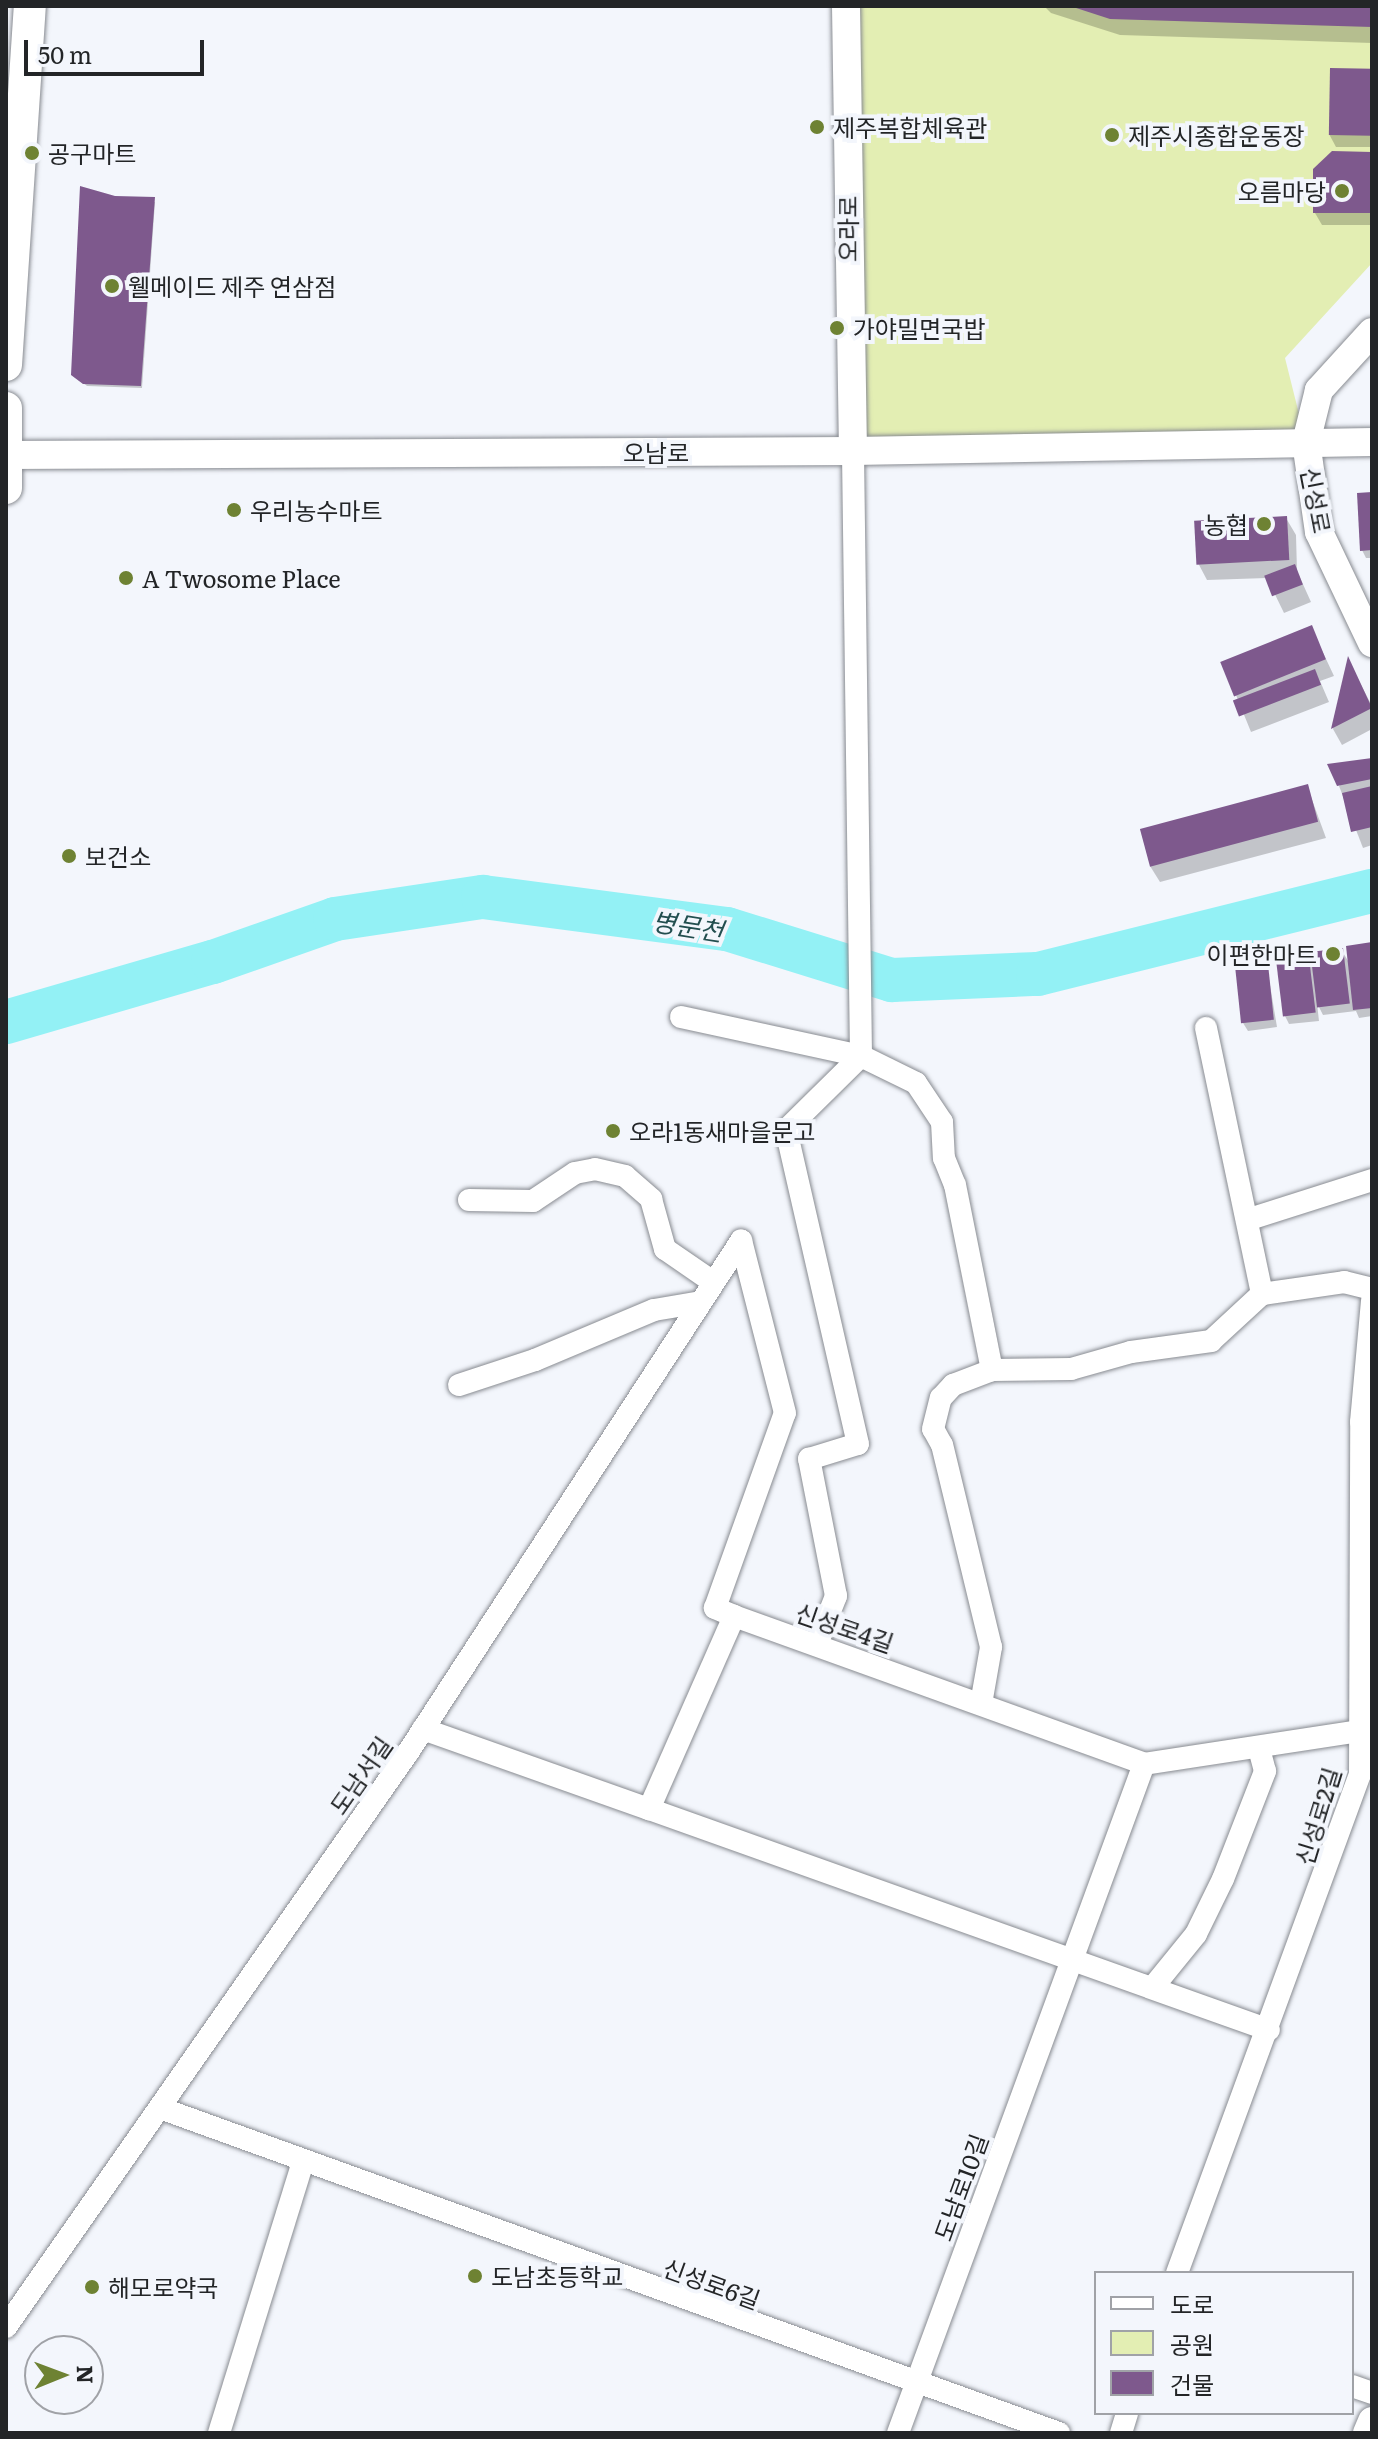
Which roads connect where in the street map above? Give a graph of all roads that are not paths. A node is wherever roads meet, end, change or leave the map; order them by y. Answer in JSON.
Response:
{"nodes":[{"id":1,"x":30,"y":6,"type":"edge"},
{"id":2,"x":846,"y":6,"type":"edge"},
{"id":3,"x":1372,"y":332,"type":"edge"},
{"id":4,"x":6,"y":365,"type":"edge"},
{"id":5,"x":6,"y":408,"type":"edge"},
{"id":6,"x":1306,"y":442,"type":"junction"},
{"id":7,"x":1372,"y":442,"type":"edge"},
{"id":8,"x":853,"y":451,"type":"junction"},
{"id":9,"x":6,"y":455,"type":"edge"},
{"id":10,"x":6,"y":488,"type":"edge"},
{"id":11,"x":1372,"y":643,"type":"edge"},
{"id":12,"x":681,"y":1017,"type":"dead end"},
{"id":13,"x":1206,"y":1028,"type":"dead end"},
{"id":14,"x":861,"y":1056,"type":"junction"},
{"id":15,"x":1372,"y":1180,"type":"edge"},
{"id":16,"x":469,"y":1200,"type":"dead end"},
{"id":17,"x":1250,"y":1219,"type":"junction"},
{"id":18,"x":713,"y":1282,"type":"junction"},
{"id":19,"x":1372,"y":1289,"type":"edge"},
{"id":20,"x":1262,"y":1294,"type":"junction"},
{"id":21,"x":1372,"y":1300,"type":"edge"},
{"id":22,"x":696,"y":1303,"type":"junction"},
{"id":23,"x":992,"y":1370,"type":"junction"},
{"id":24,"x":459,"y":1385,"type":"dead end"},
{"id":25,"x":734,"y":1616,"type":"junction"},
{"id":26,"x":817,"y":1644,"type":"junction"},
{"id":27,"x":981,"y":1704,"type":"junction"},
{"id":28,"x":423,"y":1729,"type":"junction"},
{"id":29,"x":1365,"y":1732,"type":"edge"},
{"id":30,"x":1259,"y":1748,"type":"junction"},
{"id":31,"x":1144,"y":1764,"type":"junction"},
{"id":32,"x":649,"y":1809,"type":"junction"},
{"id":33,"x":1072,"y":1959,"type":"junction"},
{"id":34,"x":1153,"y":1987,"type":"junction"},
{"id":35,"x":1269,"y":2030,"type":"junction"},
{"id":36,"x":160,"y":2108,"type":"junction"},
{"id":37,"x":303,"y":2162,"type":"junction"},
{"id":38,"x":1178,"y":2271,"type":"edge"},
{"id":39,"x":6,"y":2327,"type":"edge"},
{"id":40,"x":915,"y":2384,"type":"junction"},
{"id":41,"x":1372,"y":2421,"type":"edge"},
{"id":42,"x":219,"y":2433,"type":"edge"},
{"id":43,"x":898,"y":2433,"type":"edge"},
{"id":44,"x":1059,"y":2433,"type":"edge"},
{"id":45,"x":1369,"y":2433,"type":"edge"}],
"edges":[{"from":1,"to":4,"type":"main road"},
{"from":2,"to":8,"type":"street","name":"오라로"},
{"from":3,"to":6,"type":"street"},
{"from":5,"to":9,"type":"main road"},
{"from":6,"to":7,"type":"street","name":"오남로"},
{"from":6,"to":8,"type":"street","name":"오남로"},
{"from":6,"to":11,"type":"street","name":"신성로"},
{"from":8,"to":9,"type":"street","name":"오남로"},
{"from":8,"to":14,"type":"street"},
{"from":9,"to":10,"type":"main road"},
{"from":12,"to":14,"type":"street"},
{"from":13,"to":17,"type":"street"},
{"from":14,"to":23,"type":"street"},
{"from":14,"to":26,"type":"street"},
{"from":15,"to":17,"type":"street"},
{"from":16,"to":18,"type":"street"},
{"from":17,"to":20,"type":"street"},
{"from":18,"to":22,"type":"street","name":"도남서길"},
{"from":18,"to":25,"type":"street","name":"도남서길"},
{"from":19,"to":20,"type":"street"},
{"from":20,"to":23,"type":"street"},
{"from":21,"to":29,"type":"street","name":"신성로2길"},
{"from":22,"to":24,"type":"street"},
{"from":22,"to":28,"type":"street","name":"도남서길"},
{"from":23,"to":27,"type":"street"},
{"from":25,"to":26,"type":"street","name":"신성로4길"},
{"from":25,"to":32,"type":"street"},
{"from":26,"to":27,"type":"street","name":"신성로4길"},
{"from":27,"to":31,"type":"street","name":"신성로4길"},
{"from":28,"to":32,"type":"street"},
{"from":28,"to":36,"type":"street","name":"도남서길"},
{"from":29,"to":30,"type":"street","name":"신성로4길"},
{"from":29,"to":35,"type":"street","name":"신성로2길"},
{"from":30,"to":31,"type":"street","name":"신성로4길"},
{"from":30,"to":34,"type":"street"},
{"from":31,"to":33,"type":"street","name":"도남로10길"},
{"from":32,"to":33,"type":"street"},
{"from":33,"to":34,"type":"street"},
{"from":33,"to":40,"type":"street","name":"도남로10길"},
{"from":34,"to":35,"type":"street"},
{"from":35,"to":38,"type":"street","name":"신성로2길"},
{"from":36,"to":37,"type":"street","name":"신성로6길"},
{"from":36,"to":39,"type":"street","name":"도남서길"},
{"from":37,"to":40,"type":"street","name":"신성로6길"},
{"from":37,"to":42,"type":"street"},
{"from":40,"to":43,"type":"street","name":"도남로10길"},
{"from":40,"to":44,"type":"street","name":"신성로6길"},
{"from":41,"to":45,"type":"street"}]}
